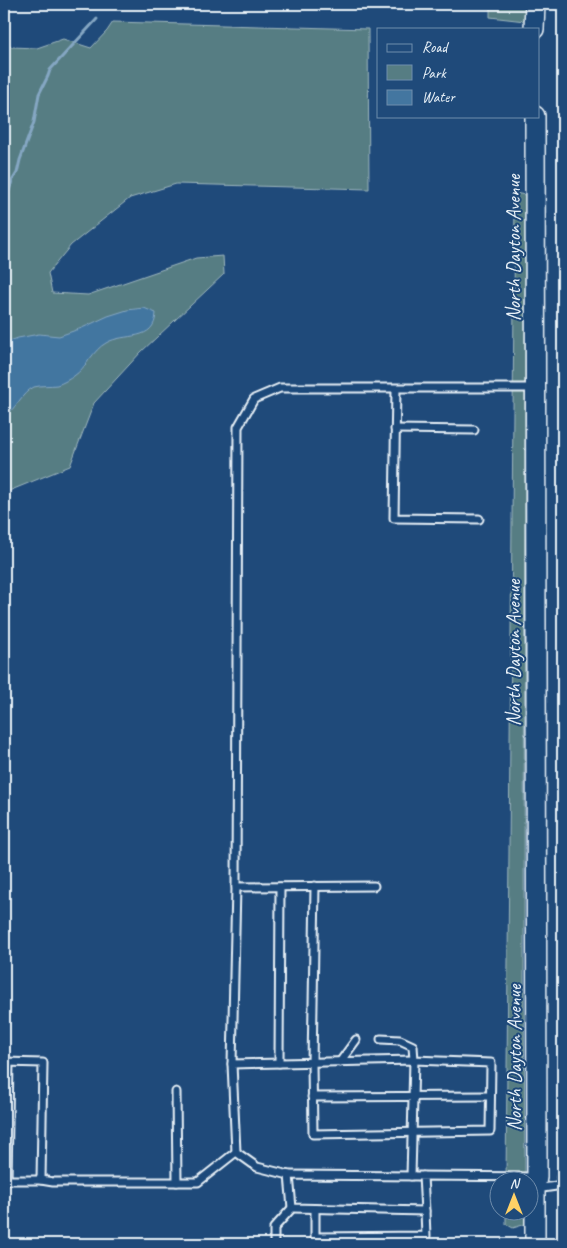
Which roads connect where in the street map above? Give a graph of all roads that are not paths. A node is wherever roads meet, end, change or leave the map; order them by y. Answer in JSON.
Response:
{"nodes":[{"id":1,"x":535,"y":4,"type":"edge"},
{"id":2,"x":534,"y":28,"type":"edge"},
{"id":3,"x":535,"y":118,"type":"edge"},
{"id":4,"x":535,"y":388,"type":"junction"},
{"id":5,"x":396,"y":389,"type":"junction"},
{"id":6,"x":395,"y":429,"type":"junction"},
{"id":7,"x":474,"y":430,"type":"dead end"},
{"id":8,"x":479,"y":519,"type":"dead end"},
{"id":9,"x":280,"y":886,"type":"junction"},
{"id":10,"x":315,"y":886,"type":"junction"},
{"id":11,"x":374,"y":886,"type":"dead end"},
{"id":12,"x":236,"y":887,"type":"junction"},
{"id":13,"x":381,"y":1039,"type":"dead end"},
{"id":14,"x":356,"y":1040,"type":"dead end"},
{"id":15,"x":414,"y":1060,"type":"junction"},
{"id":16,"x":6,"y":1062,"type":"edge"},
{"id":17,"x":340,"y":1062,"type":"junction"},
{"id":18,"x":312,"y":1063,"type":"junction"},
{"id":19,"x":232,"y":1064,"type":"junction"},
{"id":20,"x":279,"y":1064,"type":"junction"},
{"id":21,"x":176,"y":1092,"type":"dead end"},
{"id":22,"x":490,"y":1096,"type":"junction"},
{"id":23,"x":312,"y":1097,"type":"junction"},
{"id":24,"x":413,"y":1097,"type":"junction"},
{"id":25,"x":412,"y":1132,"type":"junction"},
{"id":26,"x":236,"y":1152,"type":"junction"},
{"id":27,"x":536,"y":1170,"type":"edge"},
{"id":28,"x":289,"y":1175,"type":"junction"},
{"id":29,"x":563,"y":1175,"type":"edge"},
{"id":30,"x":411,"y":1176,"type":"junction"},
{"id":31,"x":423,"y":1176,"type":"junction"},
{"id":32,"x":5,"y":1180,"type":"edge"},
{"id":33,"x":41,"y":1180,"type":"junction"},
{"id":34,"x":490,"y":1180,"type":"edge"},
{"id":35,"x":177,"y":1182,"type":"junction"},
{"id":36,"x":540,"y":1183,"type":"edge"},
{"id":37,"x":563,"y":1186,"type":"edge"},
{"id":38,"x":292,"y":1208,"type":"junction"},
{"id":39,"x":315,"y":1209,"type":"junction"},
{"id":40,"x":425,"y":1212,"type":"junction"},
{"id":41,"x":536,"y":1220,"type":"edge"},
{"id":42,"x":274,"y":1244,"type":"edge"},
{"id":43,"x":536,"y":1244,"type":"edge"}],
"edges":[{"from":1,"to":2,"type":"main road"},
{"from":3,"to":4,"type":"main road","name":"North Dayton Avenue"},
{"from":4,"to":5,"type":"lane"},
{"from":4,"to":27,"type":"main road","name":"North Dayton Avenue"},
{"from":5,"to":6,"type":"lane"},
{"from":5,"to":12,"type":"lane"},
{"from":6,"to":7,"type":"lane"},
{"from":6,"to":8,"type":"lane"},
{"from":9,"to":10,"type":"lane"},
{"from":9,"to":12,"type":"lane"},
{"from":9,"to":20,"type":"lane"},
{"from":10,"to":11,"type":"lane"},
{"from":10,"to":18,"type":"lane"},
{"from":12,"to":19,"type":"lane"},
{"from":13,"to":15,"type":"lane"},
{"from":14,"to":17,"type":"lane"},
{"from":15,"to":17,"type":"lane"},
{"from":15,"to":22,"type":"lane"},
{"from":15,"to":24,"type":"lane"},
{"from":16,"to":32,"type":"lane"},
{"from":16,"to":33,"type":"lane"},
{"from":17,"to":18,"type":"lane"},
{"from":18,"to":20,"type":"lane"},
{"from":18,"to":23,"type":"lane"},
{"from":19,"to":20,"type":"lane"},
{"from":19,"to":26,"type":"lane"},
{"from":21,"to":35,"type":"lane"},
{"from":22,"to":24,"type":"lane"},
{"from":22,"to":25,"type":"lane"},
{"from":23,"to":24,"type":"lane"},
{"from":23,"to":25,"type":"lane"},
{"from":24,"to":25,"type":"lane"},
{"from":25,"to":30,"type":"lane"},
{"from":26,"to":28,"type":"lane"},
{"from":26,"to":35,"type":"lane"},
{"from":28,"to":30,"type":"lane"},
{"from":28,"to":38,"type":"lane"},
{"from":29,"to":37,"type":"lane"},
{"from":30,"to":31,"type":"lane"},
{"from":31,"to":34,"type":"lane"},
{"from":31,"to":40,"type":"lane"},
{"from":32,"to":33,"type":"lane"},
{"from":33,"to":35,"type":"lane"},
{"from":36,"to":37,"type":"lane"},
{"from":38,"to":39,"type":"lane"},
{"from":38,"to":42,"type":"lane"},
{"from":39,"to":40,"type":"lane"},
{"from":39,"to":40,"type":"lane"},
{"from":41,"to":43,"type":"main road","name":"North Dayton Avenue"}]}
